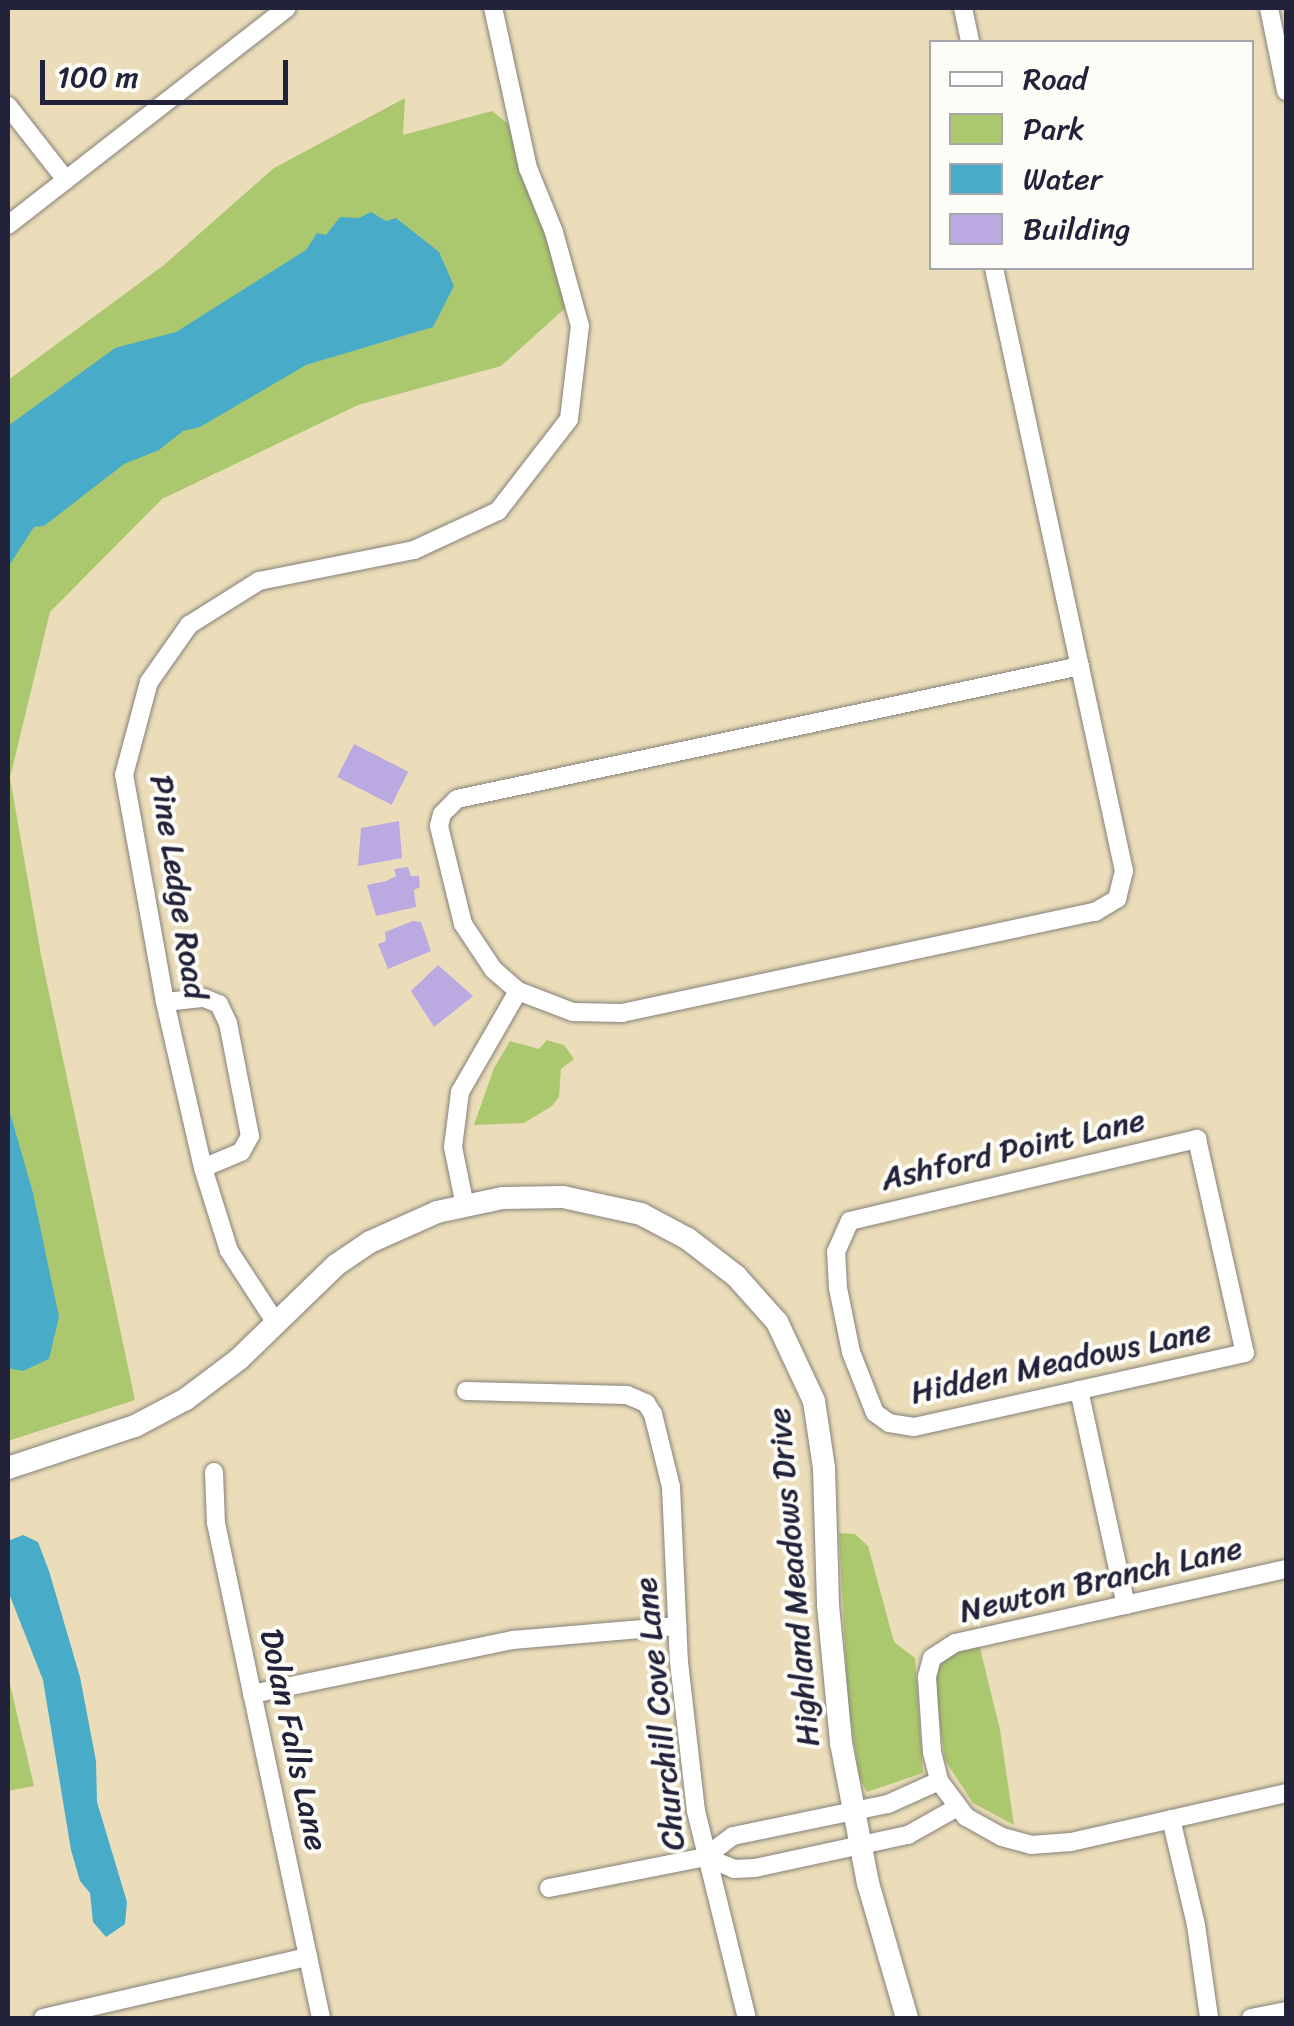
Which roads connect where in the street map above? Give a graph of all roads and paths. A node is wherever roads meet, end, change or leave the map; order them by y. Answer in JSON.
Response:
{"nodes":[{"id":1,"x":287,"y":8,"type":"edge"},
{"id":2,"x":493,"y":8,"type":"edge"},
{"id":3,"x":963,"y":8,"type":"edge"},
{"id":4,"x":1269,"y":8,"type":"edge"},
{"id":5,"x":969,"y":38,"type":"edge"},
{"id":6,"x":1286,"y":90,"type":"edge"},
{"id":7,"x":8,"y":106,"type":"edge"},
{"id":8,"x":66,"y":180,"type":"junction"},
{"id":9,"x":8,"y":225,"type":"edge"},
{"id":10,"x":994,"y":270,"type":"edge"},
{"id":11,"x":1080,"y":666,"type":"junction"},
{"id":12,"x":518,"y":991,"type":"junction"},
{"id":13,"x":166,"y":1002,"type":"junction"},
{"id":14,"x":202,"y":1168,"type":"junction"},
{"id":15,"x":465,"y":1206,"type":"junction"},
{"id":16,"x":276,"y":1323,"type":"junction"},
{"id":17,"x":1245,"y":1353,"type":"joint"},
{"id":18,"x":1080,"y":1390,"type":"junction"},
{"id":19,"x":466,"y":1391,"type":"dead end"},
{"id":20,"x":890,"y":1424,"type":"joint"},
{"id":21,"x":8,"y":1468,"type":"edge"},
{"id":22,"x":214,"y":1472,"type":"dead end"},
{"id":23,"x":1286,"y":1569,"type":"edge"},
{"id":24,"x":1126,"y":1605,"type":"junction"},
{"id":25,"x":676,"y":1626,"type":"junction"},
{"id":26,"x":252,"y":1694,"type":"junction"},
{"id":27,"x":939,"y":1781,"type":"junction"},
{"id":28,"x":1286,"y":1793,"type":"edge"},
{"id":29,"x":956,"y":1808,"type":"junction"},
{"id":30,"x":854,"y":1811,"type":"junction"},
{"id":31,"x":1171,"y":1819,"type":"junction"},
{"id":32,"x":860,"y":1845,"type":"junction"},
{"id":33,"x":706,"y":1857,"type":"junction"},
{"id":34,"x":549,"y":1888,"type":"dead end"},
{"id":35,"x":308,"y":1957,"type":"junction"},
{"id":36,"x":1286,"y":2011,"type":"edge"},
{"id":37,"x":43,"y":2018,"type":"edge"},
{"id":38,"x":322,"y":2018,"type":"edge"},
{"id":39,"x":747,"y":2018,"type":"edge"},
{"id":40,"x":906,"y":2018,"type":"edge"},
{"id":41,"x":1209,"y":2018,"type":"edge"},
{"id":42,"x":1251,"y":2018,"type":"edge"}],
"edges":[{"from":1,"to":8,"type":"street"},
{"from":2,"to":13,"type":"street","name":"Pine Ledge Road"},
{"from":3,"to":5,"type":"street"},
{"from":4,"to":6,"type":"street"},
{"from":7,"to":8,"type":"street"},
{"from":8,"to":9,"type":"street"},
{"from":10,"to":11,"type":"street"},
{"from":11,"to":12,"type":"street"},
{"from":11,"to":12,"type":"street"},
{"from":12,"to":15,"type":"street"},
{"from":13,"to":14,"type":"street","name":"Pine Ledge Road"},
{"from":13,"to":14,"type":"street"},
{"from":14,"to":16,"type":"street","name":"Pine Ledge Road"},
{"from":15,"to":16,"type":"street","name":"Highland Meadows Drive"},
{"from":15,"to":30,"type":"street","name":"Highland Meadows Drive"},
{"from":16,"to":21,"type":"street","name":"Highland Meadows Drive"},
{"from":17,"to":18,"type":"street","name":"Hidden Meadows Lane"},
{"from":17,"to":20,"type":"street","name":"Ashford Point Lane"},
{"from":18,"to":20,"type":"street","name":"Hidden Meadows Lane"},
{"from":18,"to":24,"type":"street"},
{"from":19,"to":25,"type":"street","name":"Churchill Cove Lane"},
{"from":22,"to":26,"type":"street","name":"Dolan Falls Lane"},
{"from":23,"to":24,"type":"street","name":"Newton Branch Lane"},
{"from":24,"to":27,"type":"street","name":"Newton Branch Lane"},
{"from":25,"to":26,"type":"street"},
{"from":25,"to":33,"type":"street","name":"Churchill Cove Lane"},
{"from":26,"to":35,"type":"street","name":"Dolan Falls Lane"},
{"from":27,"to":29,"type":"street"},
{"from":27,"to":30,"type":"street"},
{"from":28,"to":31,"type":"street"},
{"from":29,"to":31,"type":"street"},
{"from":29,"to":32,"type":"street"},
{"from":30,"to":32,"type":"street","name":"Highland Meadows Drive"},
{"from":30,"to":33,"type":"street"},
{"from":31,"to":41,"type":"street"},
{"from":32,"to":33,"type":"street"},
{"from":32,"to":40,"type":"street","name":"Highland Meadows Drive"},
{"from":33,"to":34,"type":"street"},
{"from":33,"to":39,"type":"street","name":"Churchill Cove Lane"},
{"from":35,"to":37,"type":"street"},
{"from":35,"to":38,"type":"street","name":"Dolan Falls Lane"},
{"from":36,"to":42,"type":"street"}]}
